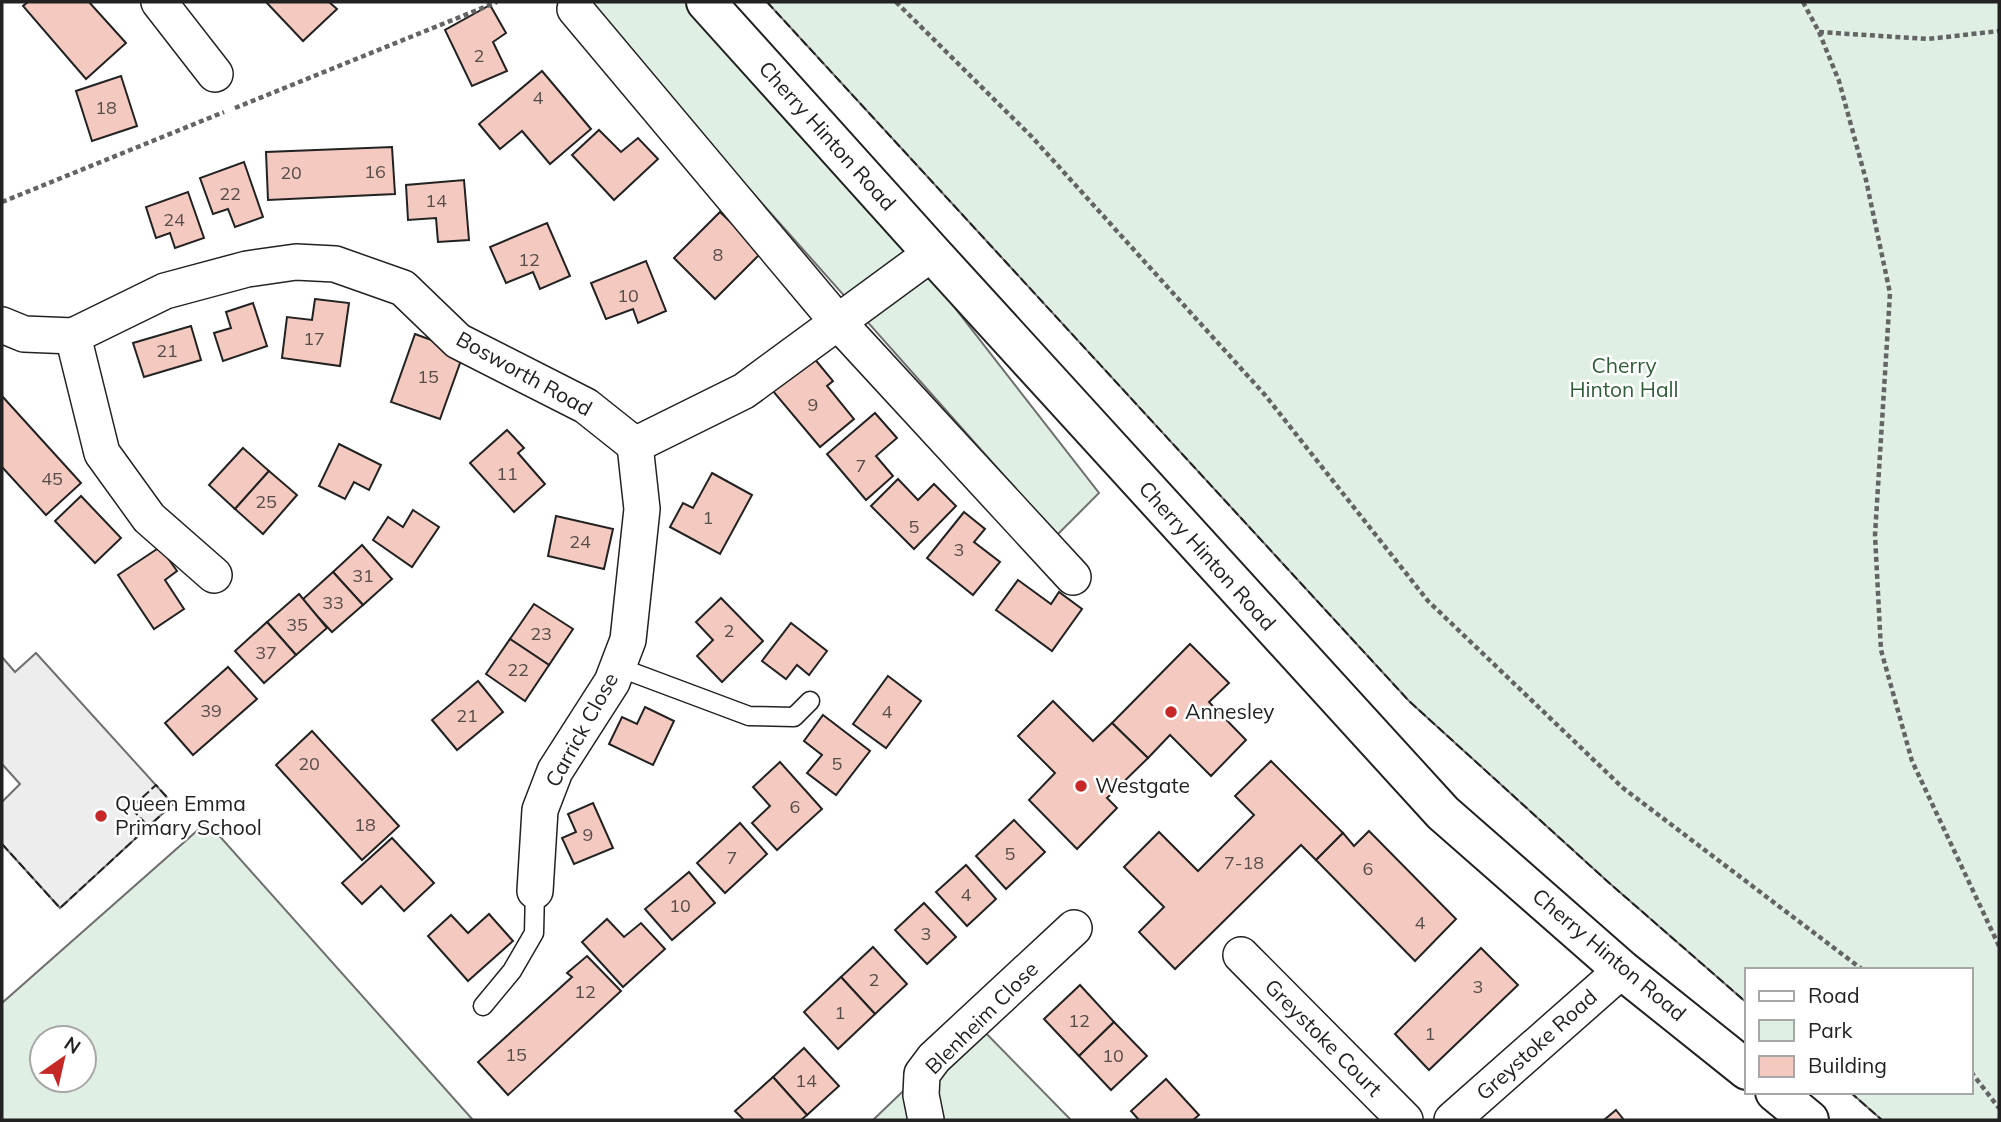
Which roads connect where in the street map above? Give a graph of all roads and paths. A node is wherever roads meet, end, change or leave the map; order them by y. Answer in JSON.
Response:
{"nodes":[{"id":1,"x":159,"y":2,"type":"edge"},
{"id":2,"x":497,"y":2,"type":"edge"},
{"id":3,"x":706,"y":2,"type":"edge"},
{"id":4,"x":896,"y":2,"type":"edge"},
{"id":5,"x":1803,"y":2,"type":"edge"},
{"id":6,"x":575,"y":9,"type":"dead end"},
{"id":7,"x":1999,"y":31,"type":"edge"},
{"id":8,"x":1819,"y":32,"type":"junction"},
{"id":9,"x":215,"y":74,"type":"dead end"},
{"id":10,"x":2,"y":202,"type":"edge"},
{"id":11,"x":932,"y":253,"type":"junction"},
{"id":12,"x":837,"y":321,"type":"junction"},
{"id":13,"x":2,"y":325,"type":"edge"},
{"id":14,"x":73,"y":336,"type":"junction"},
{"id":15,"x":635,"y":445,"type":"junction"},
{"id":16,"x":214,"y":575,"type":"dead end"},
{"id":17,"x":1073,"y":577,"type":"dead end"},
{"id":18,"x":618,"y":667,"type":"junction"},
{"id":19,"x":810,"y":701,"type":"dead end"},
{"id":20,"x":535,"y":891,"type":"joint"},
{"id":21,"x":1074,"y":929,"type":"dead end"},
{"id":22,"x":1999,"y":946,"type":"edge"},
{"id":23,"x":1241,"y":955,"type":"dead end"},
{"id":24,"x":1860,"y":968,"type":"edge"},
{"id":25,"x":1622,"y":970,"type":"junction"},
{"id":26,"x":483,"y":1006,"type":"dead end"},
{"id":27,"x":1745,"y":1068,"type":"edge"},
{"id":28,"x":1973,"y":1075,"type":"edge"},
{"id":29,"x":1777,"y":1094,"type":"edge"},
{"id":30,"x":1999,"y":1108,"type":"edge"},
{"id":31,"x":926,"y":1120,"type":"edge"},
{"id":32,"x":1405,"y":1120,"type":"edge"},
{"id":33,"x":1452,"y":1120,"type":"edge"},
{"id":34,"x":1809,"y":1120,"type":"edge"}],
"edges":[{"from":1,"to":9,"type":"street"},
{"from":2,"to":10,"type":"path"},
{"from":3,"to":11,"type":"street","name":"Cherry Hinton Road"},
{"from":4,"to":24,"type":"path"},
{"from":5,"to":8,"type":"path"},
{"from":6,"to":12,"type":"street"},
{"from":7,"to":8,"type":"path"},
{"from":8,"to":22,"type":"path"},
{"from":11,"to":12,"type":"street"},
{"from":11,"to":25,"type":"street","name":"Cherry Hinton Road"},
{"from":12,"to":15,"type":"street"},
{"from":12,"to":17,"type":"street"},
{"from":13,"to":14,"type":"street","name":"Bosworth Road"},
{"from":14,"to":15,"type":"street","name":"Bosworth Road"},
{"from":14,"to":16,"type":"street"},
{"from":15,"to":18,"type":"street","name":"Carrick Close"},
{"from":18,"to":19,"type":"lane"},
{"from":18,"to":20,"type":"street","name":"Carrick Close"},
{"from":20,"to":26,"type":"lane"},
{"from":21,"to":31,"type":"street","name":"Blenheim Close"},
{"from":23,"to":32,"type":"street","name":"Greystoke Court"},
{"from":25,"to":27,"type":"street","name":"Cherry Hinton Road"},
{"from":25,"to":33,"type":"street","name":"Greystoke Road"},
{"from":28,"to":30,"type":"path"},
{"from":29,"to":34,"type":"street"}]}
